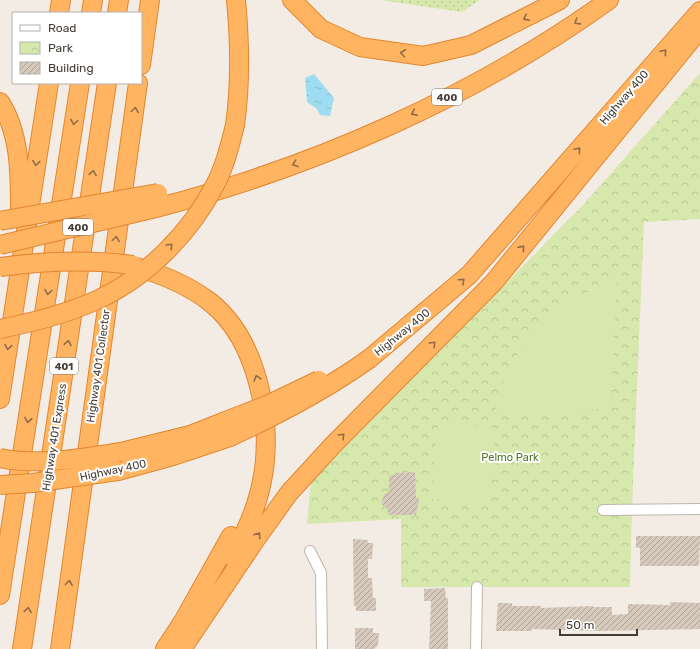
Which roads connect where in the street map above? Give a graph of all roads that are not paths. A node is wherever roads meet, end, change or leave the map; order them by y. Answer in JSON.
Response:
{"nodes":[{"id":1,"x":61,"y":0,"type":"edge"},
{"id":2,"x":93,"y":0,"type":"edge"},
{"id":3,"x":119,"y":0,"type":"edge"},
{"id":4,"x":150,"y":0,"type":"edge"},
{"id":5,"x":236,"y":0,"type":"edge"},
{"id":6,"x":292,"y":0,"type":"edge"},
{"id":7,"x":560,"y":0,"type":"edge"},
{"id":8,"x":609,"y":0,"type":"edge"},
{"id":9,"x":700,"y":11,"type":"edge"},
{"id":10,"x":59,"y":12,"type":"edge"},
{"id":11,"x":91,"y":12,"type":"edge"},
{"id":12,"x":117,"y":12,"type":"edge"},
{"id":13,"x":700,"y":30,"type":"edge"},
{"id":14,"x":142,"y":58,"type":"edge"},
{"id":15,"x":49,"y":84,"type":"edge"},
{"id":16,"x":80,"y":84,"type":"edge"},
{"id":17,"x":107,"y":84,"type":"edge"},
{"id":18,"x":138,"y":84,"type":"edge"},
{"id":19,"x":0,"y":102,"type":"edge"},
{"id":20,"x":157,"y":201,"type":"junction"},
{"id":21,"x":0,"y":222,"type":"edge"},
{"id":22,"x":0,"y":245,"type":"edge"},
{"id":23,"x":0,"y":267,"type":"edge"},
{"id":24,"x":18,"y":281,"type":"junction"},
{"id":25,"x":0,"y":329,"type":"edge"},
{"id":26,"x":0,"y":399,"type":"edge"},
{"id":27,"x":227,"y":430,"type":"junction"},
{"id":28,"x":265,"y":431,"type":"junction"},
{"id":29,"x":0,"y":458,"type":"edge"},
{"id":30,"x":0,"y":485,"type":"edge"},
{"id":31,"x":700,"y":509,"type":"edge"},
{"id":32,"x":603,"y":510,"type":"dead end"},
{"id":33,"x":310,"y":551,"type":"dead end"},
{"id":34,"x":477,"y":587,"type":"dead end"},
{"id":35,"x":0,"y":595,"type":"edge"},
{"id":36,"x":22,"y":649,"type":"edge"},
{"id":37,"x":60,"y":649,"type":"edge"},
{"id":38,"x":165,"y":649,"type":"edge"},
{"id":39,"x":181,"y":649,"type":"edge"},
{"id":40,"x":322,"y":649,"type":"edge"},
{"id":41,"x":476,"y":649,"type":"edge"}],
"edges":[{"from":1,"to":10,"type":"highway"},
{"from":2,"to":11,"type":"highway"},
{"from":3,"to":12,"type":"highway"},
{"from":4,"to":14,"type":"highway"},
{"from":25,"to":5,"type":"highway","one_way":true,"bridge":true},
{"from":7,"to":6,"type":"highway","one_way":true},
{"from":8,"to":20,"type":"highway","number":"400","one_way":true},
{"from":27,"to":9,"type":"highway","name":"Highway 400","one_way":true,"bridge":true},
{"from":39,"to":13,"type":"highway","one_way":true},
{"from":15,"to":24,"type":"highway","one_way":true},
{"from":16,"to":35,"type":"highway","number":"401","one_way":true},
{"from":36,"to":17,"type":"highway","name":"Highway 401 Express","number":"401","one_way":true},
{"from":37,"to":18,"type":"highway","name":"Highway 401 Collector","one_way":true},
{"from":19,"to":24,"type":"highway"},
{"from":20,"to":21,"type":"highway","bridge":true},
{"from":20,"to":22,"type":"highway","number":"400","bridge":true},
{"from":28,"to":23,"type":"highway","one_way":true,"bridge":true},
{"from":24,"to":26,"type":"highway","one_way":true},
{"from":27,"to":29,"type":"highway","bridge":true},
{"from":27,"to":30,"type":"highway","name":"Highway 400","bridge":true},
{"from":28,"to":38,"type":"highway"},
{"from":28,"to":39,"type":"highway"},
{"from":31,"to":32,"type":"street"},
{"from":33,"to":40,"type":"street"},
{"from":34,"to":41,"type":"street"}]}
